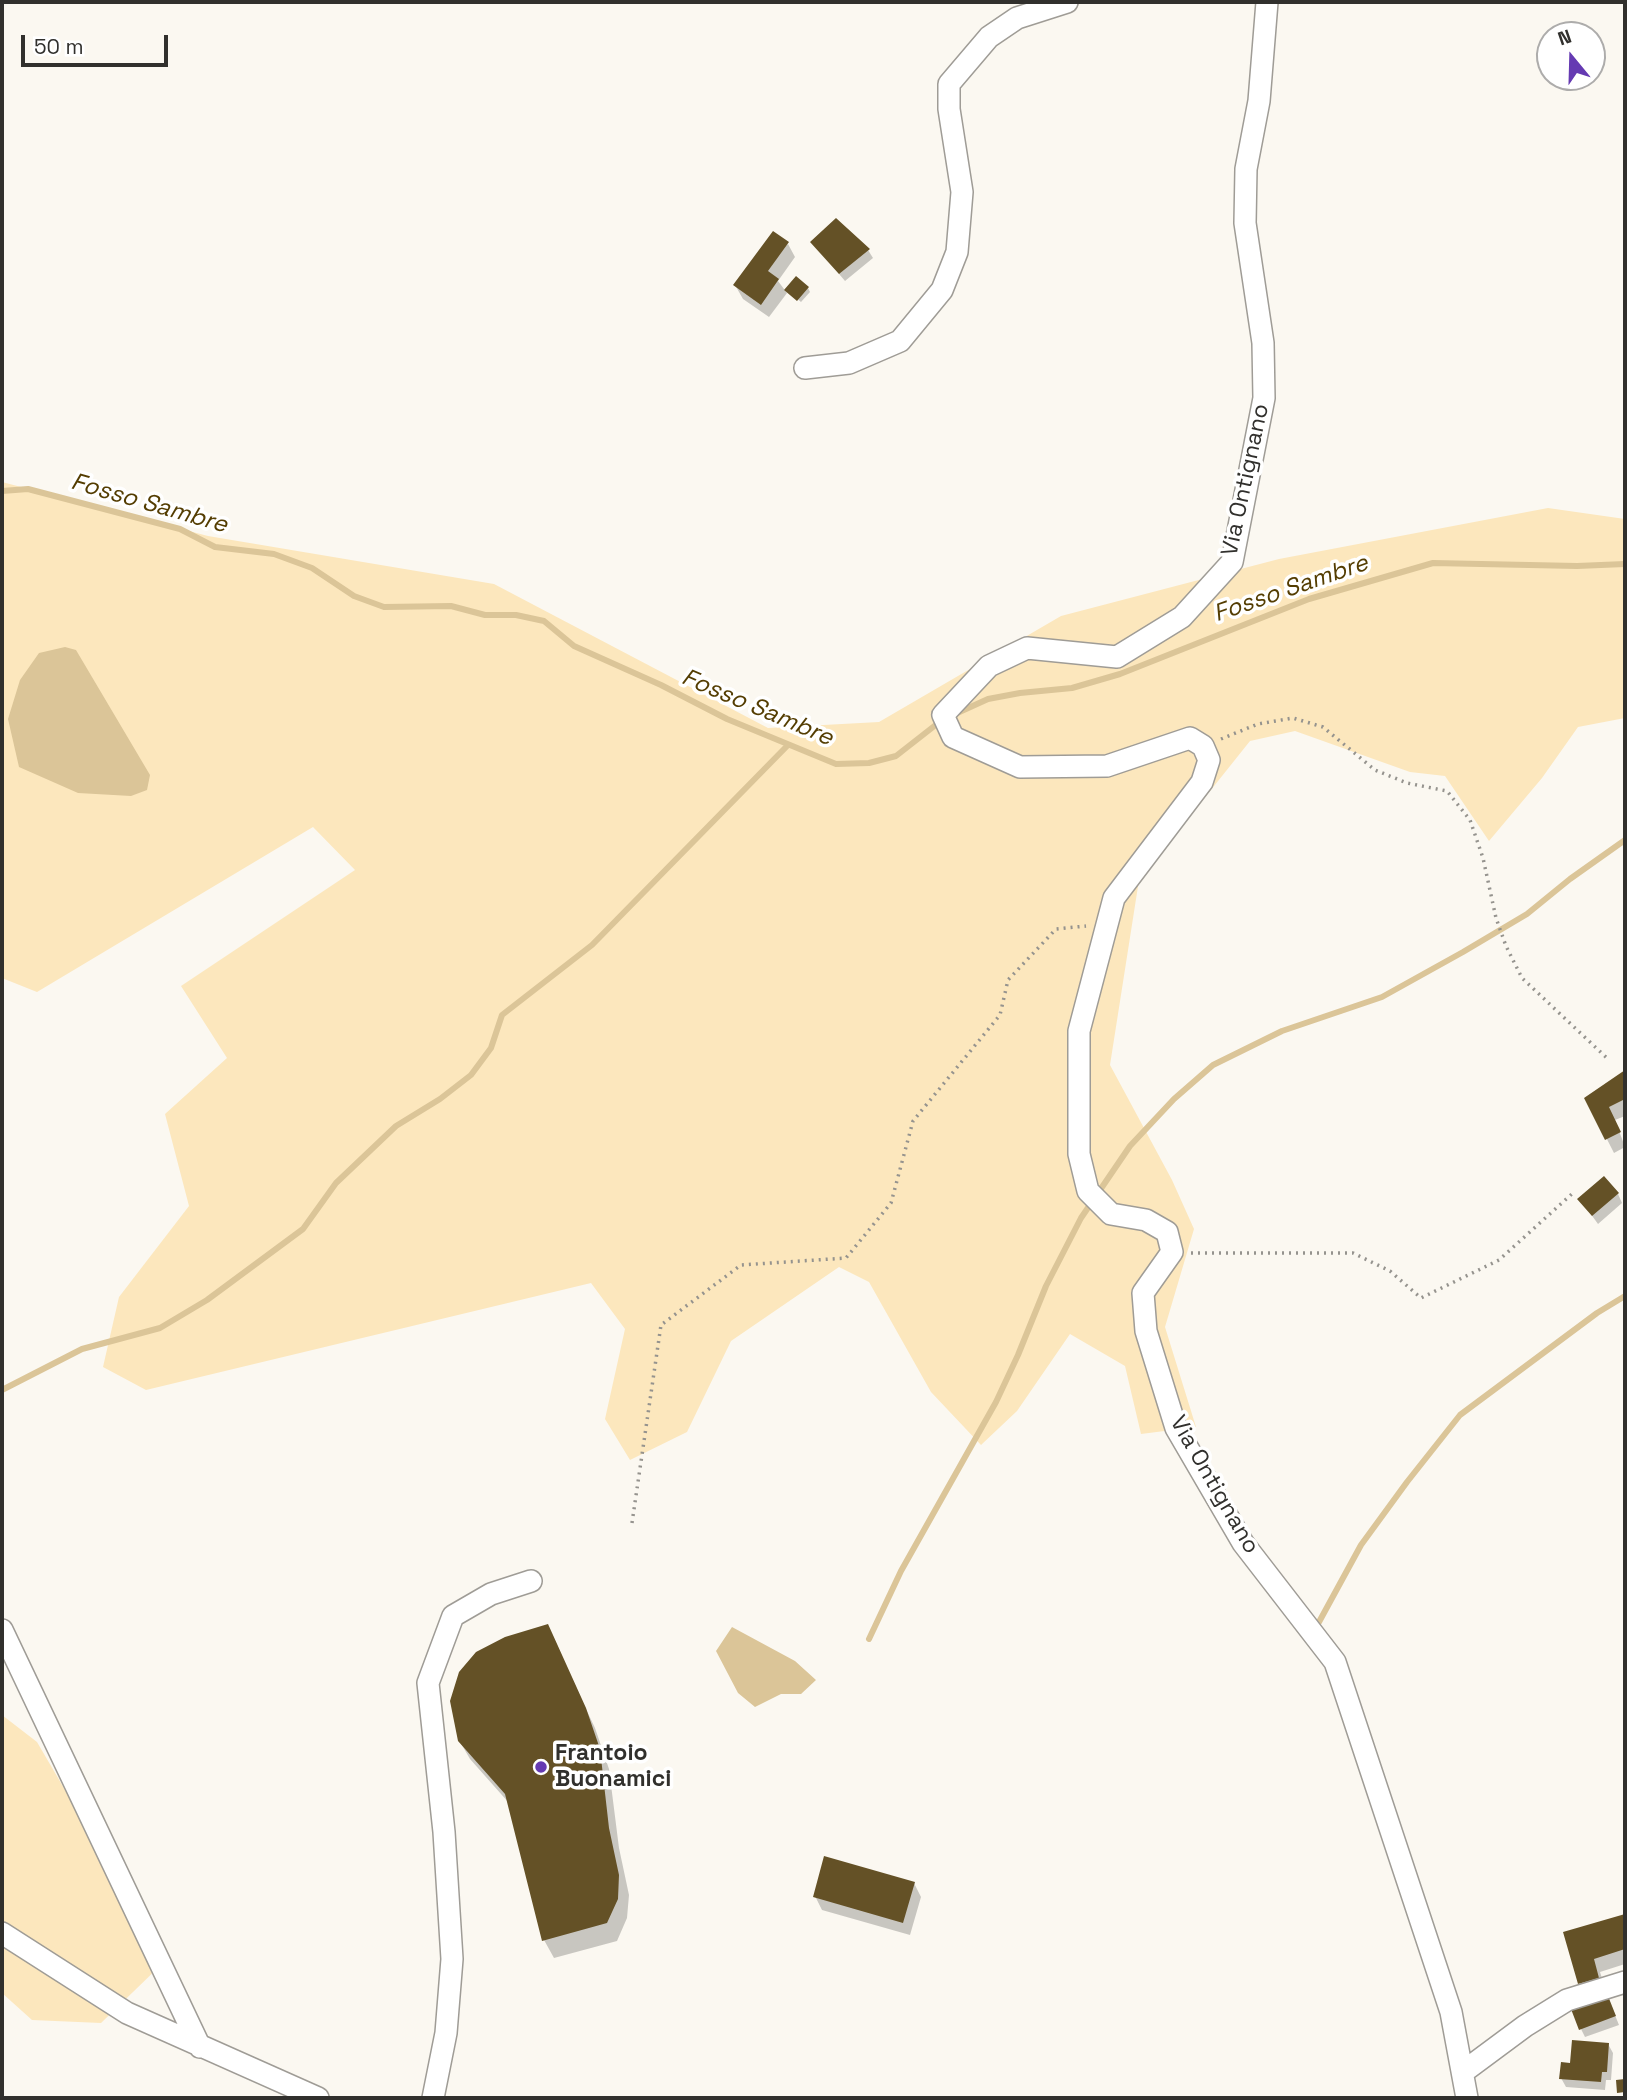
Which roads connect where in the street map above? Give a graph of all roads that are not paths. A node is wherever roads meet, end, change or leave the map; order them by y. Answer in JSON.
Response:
{"nodes":[{"id":1,"x":1067,"y":2,"type":"edge"},
{"id":2,"x":1267,"y":2,"type":"edge"},
{"id":3,"x":805,"y":368,"type":"dead end"},
{"id":4,"x":531,"y":1580,"type":"dead end"},
{"id":5,"x":2,"y":1630,"type":"edge"},
{"id":6,"x":2,"y":1933,"type":"edge"},
{"id":7,"x":1625,"y":1982,"type":"edge"},
{"id":8,"x":200,"y":2047,"type":"junction"},
{"id":9,"x":1463,"y":2072,"type":"junction"},
{"id":10,"x":318,"y":2098,"type":"edge"},
{"id":11,"x":433,"y":2098,"type":"edge"},
{"id":12,"x":1467,"y":2098,"type":"edge"}],
"edges":[{"from":1,"to":3,"type":"street"},
{"from":2,"to":9,"type":"street","name":"Via Ontignano"},
{"from":4,"to":11,"type":"street"},
{"from":5,"to":8,"type":"street"},
{"from":6,"to":8,"type":"street"},
{"from":7,"to":9,"type":"street"},
{"from":8,"to":10,"type":"street"},
{"from":9,"to":12,"type":"street","name":"Via Ontignano"}]}
